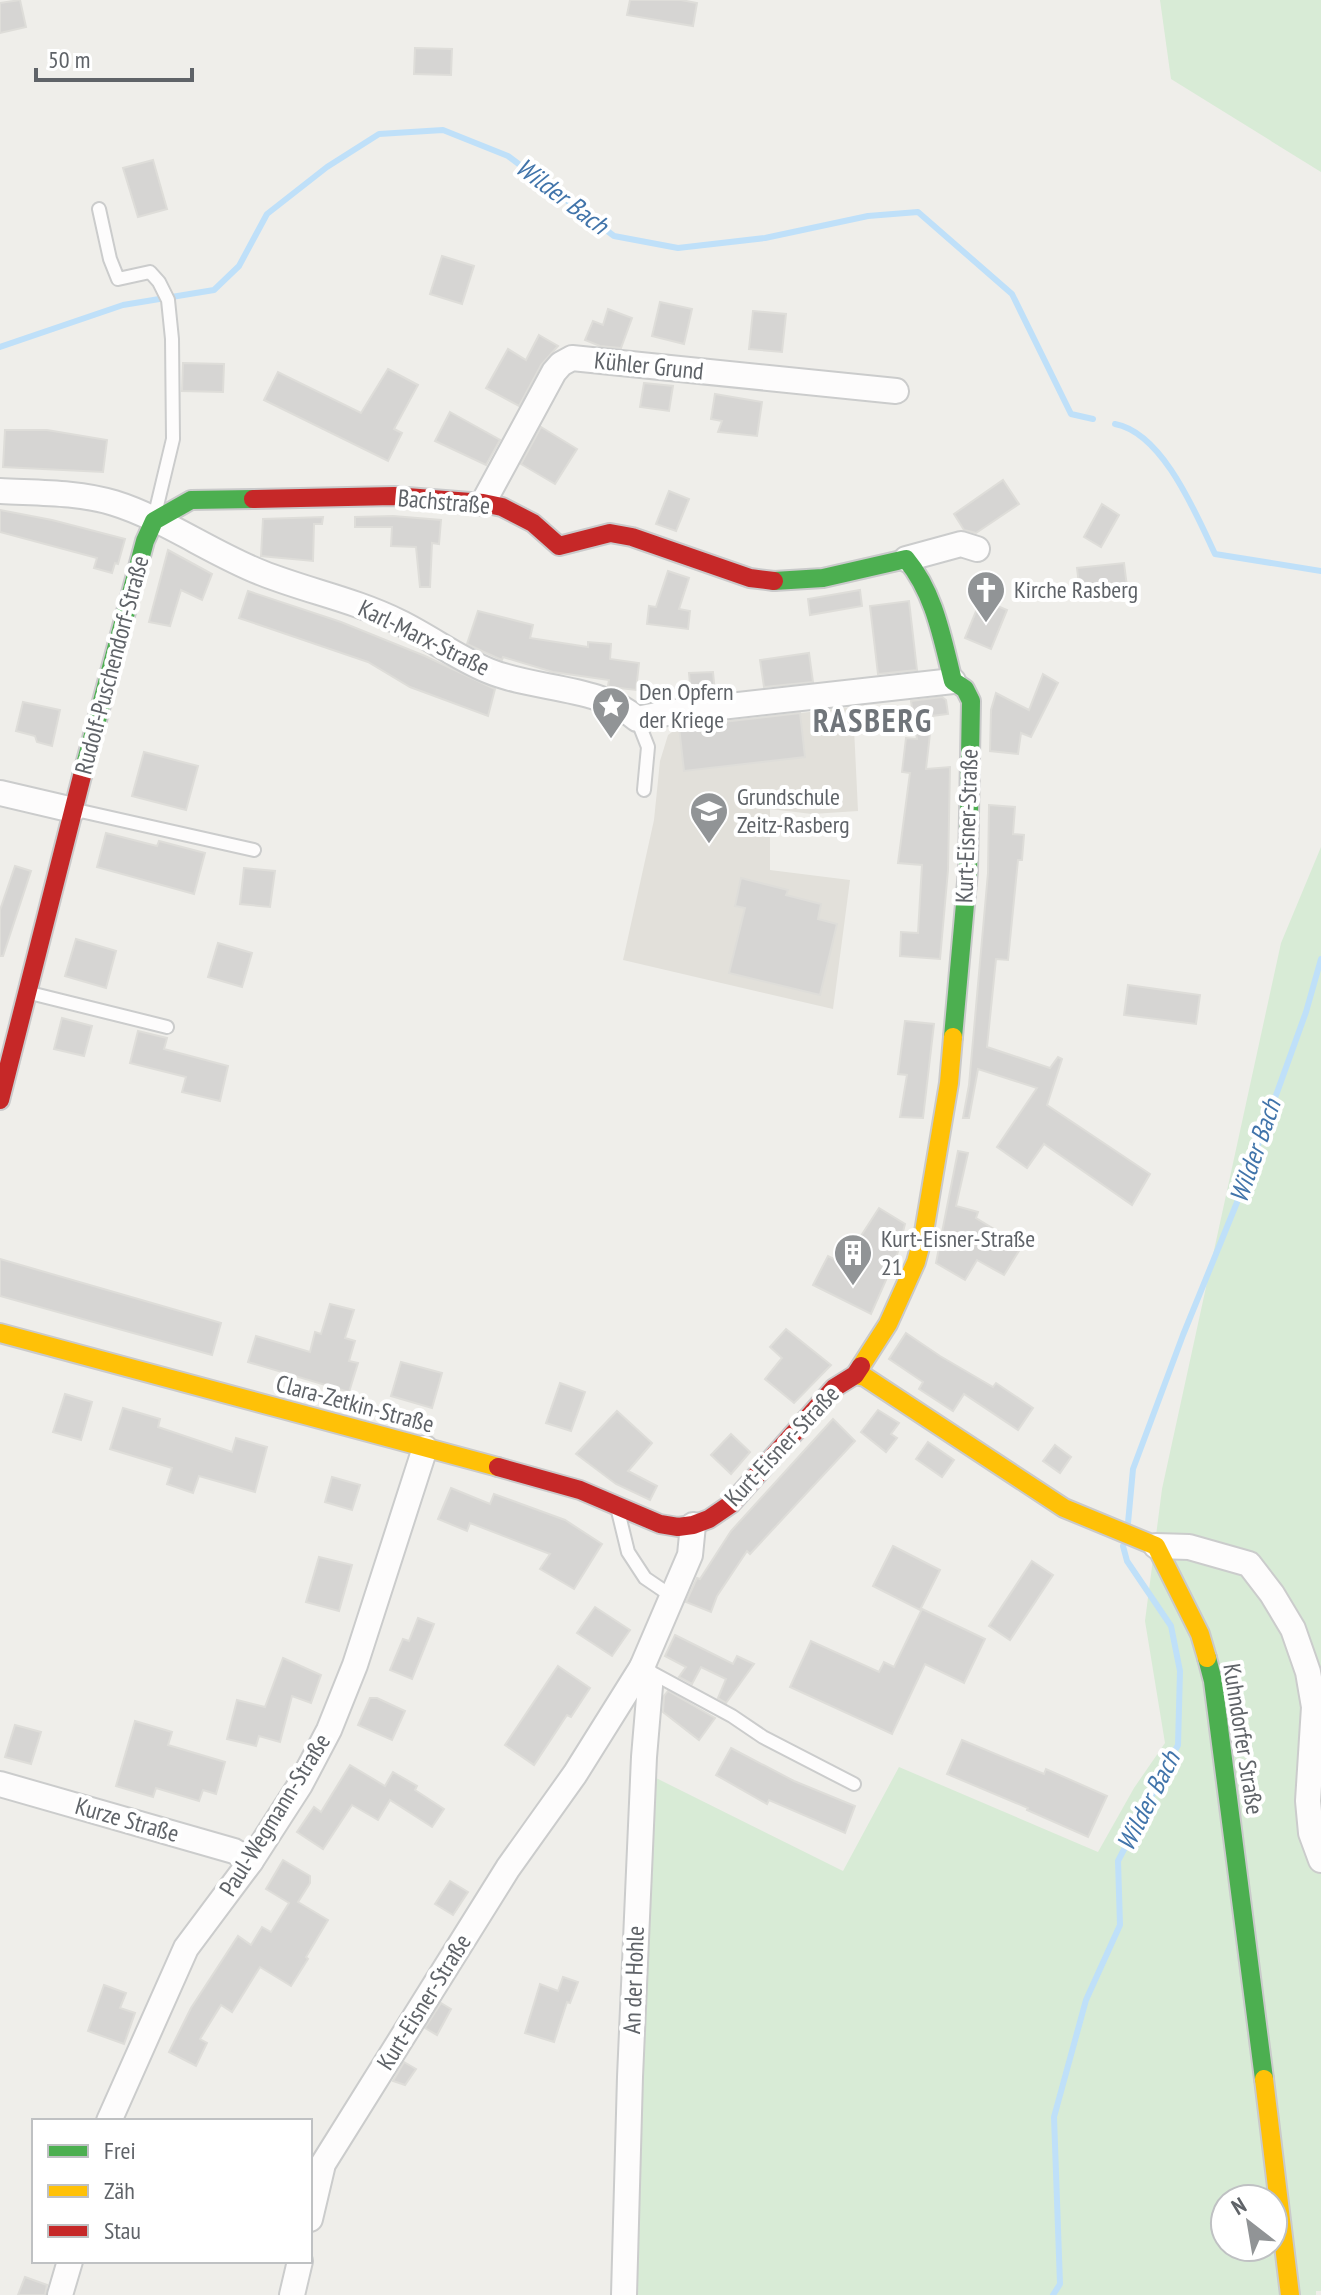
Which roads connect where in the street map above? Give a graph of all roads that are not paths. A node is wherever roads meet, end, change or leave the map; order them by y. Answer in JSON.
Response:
{"nodes":[{"id":1,"x":99,"y":209,"type":"dead end"},
{"id":2,"x":896,"y":391,"type":"dead end"},
{"id":3,"x":0,"y":491,"type":"edge"},
{"id":4,"x":483,"y":503,"type":"junction"},
{"id":5,"x":154,"y":521,"type":"junction"},
{"id":6,"x":977,"y":549,"type":"dead end"},
{"id":7,"x":906,"y":559,"type":"junction"},
{"id":8,"x":953,"y":681,"type":"junction"},
{"id":9,"x":637,"y":719,"type":"junction"},
{"id":10,"x":644,"y":790,"type":"dead end"},
{"id":11,"x":0,"y":793,"type":"edge"},
{"id":12,"x":73,"y":810,"type":"junction"},
{"id":13,"x":254,"y":850,"type":"dead end"},
{"id":14,"x":27,"y":993,"type":"junction"},
{"id":15,"x":167,"y":1027,"type":"dead end"},
{"id":16,"x":0,"y":1100,"type":"edge"},
{"id":17,"x":0,"y":1333,"type":"edge"},
{"id":18,"x":855,"y":1375,"type":"junction"},
{"id":19,"x":425,"y":1448,"type":"junction"},
{"id":20,"x":617,"y":1508,"type":"junction"},
{"id":21,"x":693,"y":1525,"type":"junction"},
{"id":22,"x":1148,"y":1542,"type":"junction"},
{"id":23,"x":673,"y":1597,"type":"junction"},
{"id":24,"x":642,"y":1667,"type":"junction"},
{"id":25,"x":0,"y":1784,"type":"edge"},
{"id":26,"x":854,"y":1784,"type":"dead end"},
{"id":27,"x":1321,"y":1860,"type":"edge"},
{"id":28,"x":251,"y":1861,"type":"junction"},
{"id":29,"x":110,"y":2119,"type":"edge"},
{"id":30,"x":312,"y":2211,"type":"edge"},
{"id":31,"x":69,"y":2263,"type":"edge"},
{"id":32,"x":300,"y":2263,"type":"edge"},
{"id":33,"x":60,"y":2295,"type":"edge"},
{"id":34,"x":292,"y":2295,"type":"edge"},
{"id":35,"x":624,"y":2295,"type":"edge"},
{"id":36,"x":1290,"y":2295,"type":"edge"}],
"edges":[{"from":1,"to":5,"type":"lane"},
{"from":2,"to":4,"type":"street","name":"Kühler Grund"},
{"from":3,"to":5,"type":"street","name":"Karl-Marx-Straße"},
{"from":4,"to":5,"type":"street","name":"Bachstraße"},
{"from":4,"to":7,"type":"street","name":"Bachstraße"},
{"from":5,"to":9,"type":"street","name":"Karl-Marx-Straße"},
{"from":5,"to":12,"type":"street","name":"Rudolf-Puschendorf-Straße"},
{"from":6,"to":7,"type":"street","name":"Bachstraße"},
{"from":7,"to":8,"type":"street"},
{"from":8,"to":9,"type":"street"},
{"from":8,"to":18,"type":"street","name":"Kurt-Eisner-Straße"},
{"from":9,"to":10,"type":"lane"},
{"from":11,"to":12,"type":"street"},
{"from":12,"to":13,"type":"lane"},
{"from":12,"to":14,"type":"street","name":"Rudolf-Puschendorf-Straße"},
{"from":14,"to":15,"type":"lane"},
{"from":14,"to":16,"type":"street","name":"Rudolf-Puschendorf-Straße"},
{"from":17,"to":19,"type":"street","name":"Clara-Zetkin-Straße"},
{"from":18,"to":21,"type":"street","name":"Kurt-Eisner-Straße"},
{"from":18,"to":22,"type":"street"},
{"from":19,"to":20,"type":"street","name":"Clara-Zetkin-Straße"},
{"from":19,"to":28,"type":"street","name":"Paul-Wegmann-Straße"},
{"from":20,"to":21,"type":"street","name":"Clara-Zetkin-Straße"},
{"from":20,"to":23,"type":"lane"},
{"from":21,"to":23,"type":"street","name":"Kurt-Eisner-Straße"},
{"from":22,"to":27,"type":"street"},
{"from":22,"to":36,"type":"street","name":"Kuhndorfer Straße"},
{"from":23,"to":24,"type":"street","name":"Kurt-Eisner-Straße"},
{"from":24,"to":26,"type":"lane"},
{"from":24,"to":30,"type":"street","name":"Kurt-Eisner-Straße"},
{"from":24,"to":35,"type":"street","name":"An der Hohle"},
{"from":25,"to":28,"type":"street","name":"Kurze Straße"},
{"from":28,"to":29,"type":"street","name":"Paul-Wegmann-Straße"},
{"from":31,"to":33,"type":"street"},
{"from":32,"to":34,"type":"street"}]}
